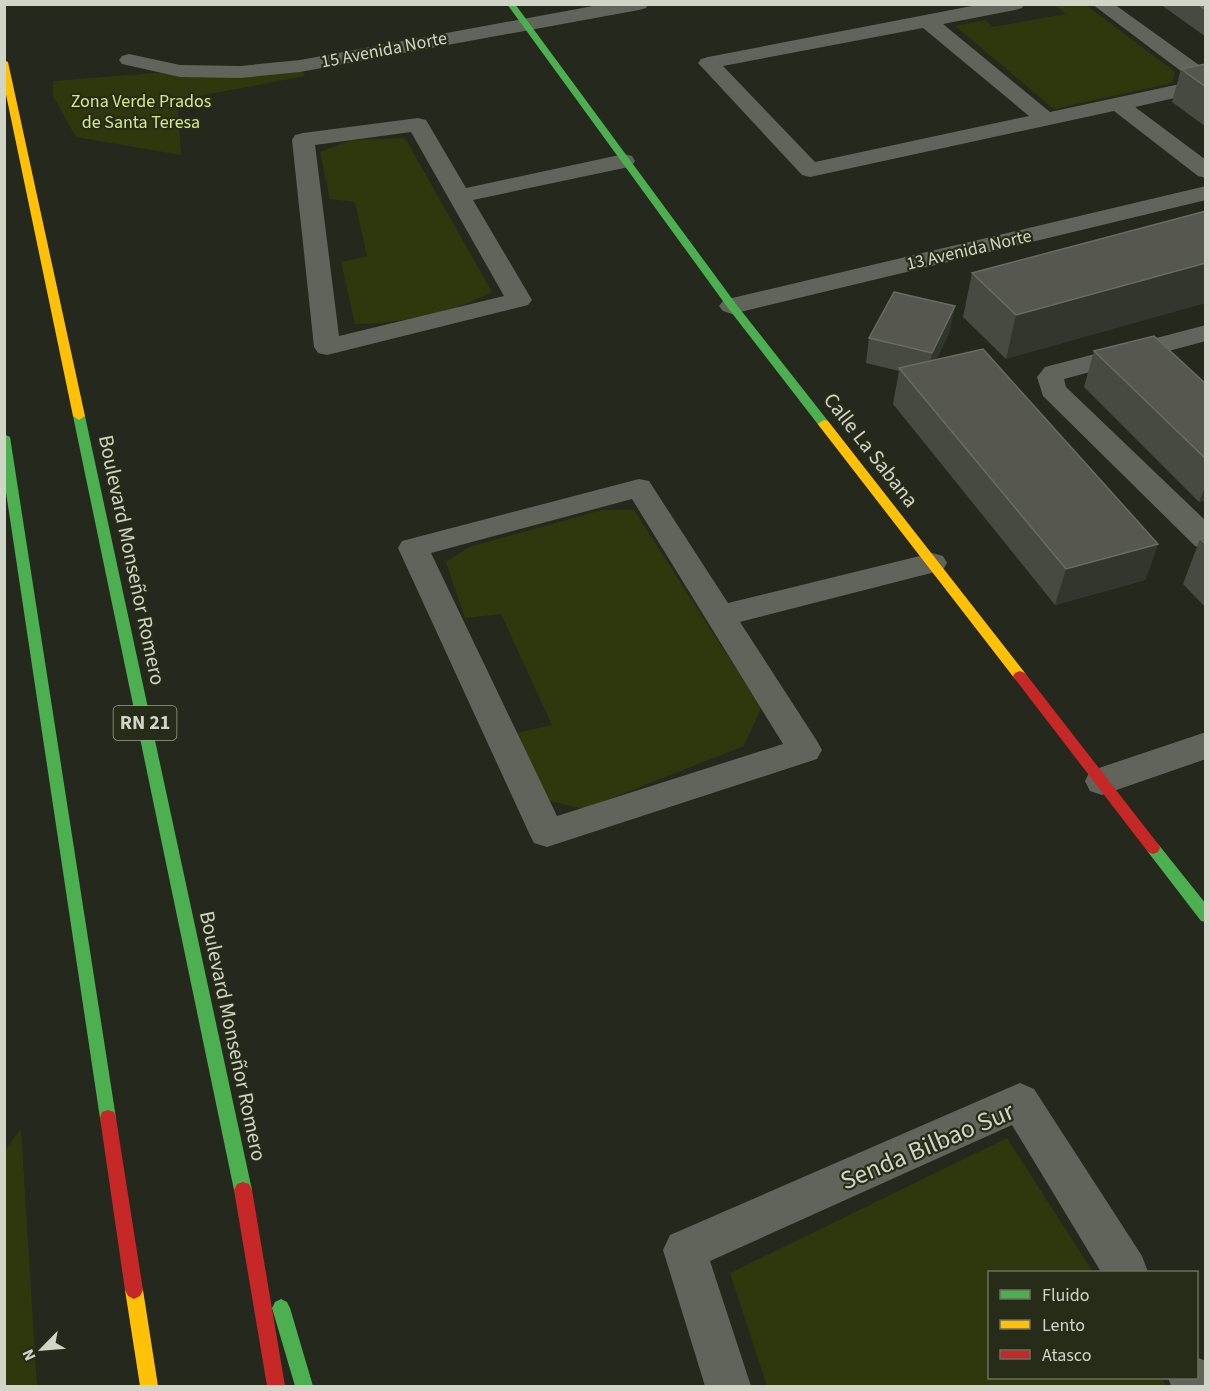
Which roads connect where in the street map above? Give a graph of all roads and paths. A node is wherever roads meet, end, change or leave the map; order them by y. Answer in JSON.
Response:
{"nodes":[{"id":1,"x":511,"y":4,"type":"edge"},
{"id":2,"x":639,"y":4,"type":"edge"},
{"id":3,"x":1015,"y":4,"type":"edge"},
{"id":4,"x":1101,"y":4,"type":"edge"},
{"id":5,"x":927,"y":21,"type":"junction"},
{"id":6,"x":524,"y":24,"type":"junction"},
{"id":7,"x":129,"y":60,"type":"dead end"},
{"id":8,"x":4,"y":62,"type":"edge"},
{"id":9,"x":1206,"y":80,"type":"edge"},
{"id":10,"x":1206,"y":85,"type":"edge"},
{"id":11,"x":1118,"y":104,"type":"junction"},
{"id":12,"x":1045,"y":119,"type":"junction"},
{"id":13,"x":624,"y":161,"type":"junction"},
{"id":14,"x":1206,"y":171,"type":"edge"},
{"id":15,"x":1206,"y":193,"type":"edge"},
{"id":16,"x":459,"y":196,"type":"junction"},
{"id":17,"x":732,"y":306,"type":"junction"},
{"id":18,"x":1206,"y":333,"type":"edge"},
{"id":19,"x":4,"y":437,"type":"edge"},
{"id":20,"x":1206,"y":540,"type":"edge"},
{"id":21,"x":932,"y":563,"type":"junction"},
{"id":22,"x":720,"y":616,"type":"junction"},
{"id":23,"x":1206,"y":746,"type":"edge"},
{"id":24,"x":1102,"y":781,"type":"junction"},
{"id":25,"x":1206,"y":916,"type":"edge"},
{"id":26,"x":239,"y":1165,"type":"junction"},
{"id":27,"x":1125,"y":1271,"type":"edge"},
{"id":28,"x":272,"y":1276,"type":"dead end"},
{"id":29,"x":278,"y":1298,"type":"dead end"},
{"id":30,"x":149,"y":1386,"type":"edge"},
{"id":31,"x":276,"y":1386,"type":"edge"},
{"id":32,"x":304,"y":1386,"type":"edge"},
{"id":33,"x":728,"y":1386,"type":"edge"}],
"edges":[{"from":1,"to":6,"type":"main road","name":"Calle La Sabana"},
{"from":2,"to":6,"type":"street","name":"15 Avenida Norte"},
{"from":3,"to":5,"type":"street"},
{"from":4,"to":9,"type":"street"},
{"from":5,"to":12,"type":"street"},
{"from":5,"to":12,"type":"street"},
{"from":6,"to":7,"type":"street","name":"15 Avenida Norte"},
{"from":6,"to":13,"type":"main road","name":"Calle La Sabana"},
{"from":8,"to":26,"type":"main road","name":"Boulevard Monseñor Romero","number":"RN 21"},
{"from":10,"to":11,"type":"street"},
{"from":11,"to":12,"type":"street"},
{"from":11,"to":14,"type":"street"},
{"from":13,"to":16,"type":"street"},
{"from":13,"to":17,"type":"main road","name":"Calle La Sabana"},
{"from":15,"to":17,"type":"street","name":"13 Avenida Norte"},
{"from":16,"to":16,"type":"street"},
{"from":17,"to":21,"type":"main road","name":"Calle La Sabana"},
{"from":18,"to":20,"type":"street"},
{"from":19,"to":30,"type":"main road"},
{"from":21,"to":22,"type":"street"},
{"from":21,"to":24,"type":"main road","name":"Calle La Sabana"},
{"from":22,"to":22,"type":"street"},
{"from":23,"to":24,"type":"street"},
{"from":24,"to":25,"type":"main road","name":"Calle La Sabana"},
{"from":26,"to":28,"type":"main road"},
{"from":26,"to":31,"type":"main road","name":"Boulevard Monseñor Romero","number":"RN 21"},
{"from":27,"to":33,"type":"street","name":"Senda Bilbao Sur"},
{"from":29,"to":32,"type":"main road"}]}
